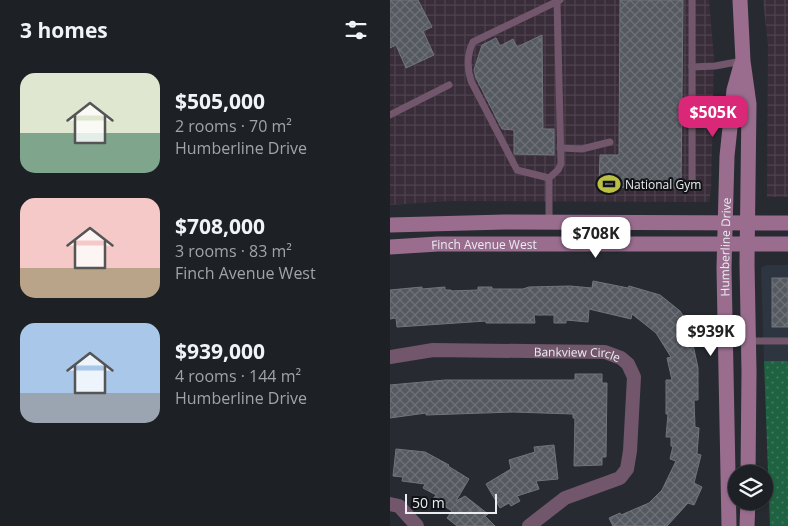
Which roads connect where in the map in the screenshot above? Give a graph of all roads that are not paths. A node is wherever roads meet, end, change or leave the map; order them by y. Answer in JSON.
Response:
{"nodes":[{"id":1,"x":558,"y":0,"type":"edge"},
{"id":2,"x":692,"y":0,"type":"edge"},
{"id":3,"x":740,"y":0,"type":"edge"},
{"id":4,"x":743,"y":61,"type":"junction"},
{"id":5,"x":692,"y":67,"type":"junction"},
{"id":6,"x":450,"y":85,"type":"dead end"},
{"id":7,"x":390,"y":115,"type":"edge"},
{"id":8,"x":610,"y":142,"type":"dead end"},
{"id":9,"x":560,"y":148,"type":"junction"},
{"id":10,"x":549,"y":178,"type":"junction"},
{"id":11,"x":692,"y":181,"type":"dead end"},
{"id":12,"x":549,"y":222,"type":"junction"},
{"id":13,"x":725,"y":222,"type":"junction"},
{"id":14,"x":748,"y":222,"type":"junction"},
{"id":15,"x":788,"y":223,"type":"edge"},
{"id":16,"x":390,"y":225,"type":"edge"},
{"id":17,"x":724,"y":244,"type":"junction"},
{"id":18,"x":748,"y":244,"type":"junction"},
{"id":19,"x":788,"y":244,"type":"edge"},
{"id":20,"x":390,"y":247,"type":"edge"},
{"id":21,"x":748,"y":341,"type":"junction"},
{"id":22,"x":788,"y":341,"type":"edge"},
{"id":23,"x":390,"y":356,"type":"edge"},
{"id":24,"x":748,"y":465,"type":"edge"},
{"id":25,"x":390,"y":504,"type":"edge"},
{"id":26,"x":748,"y":510,"type":"edge"},
{"id":27,"x":417,"y":526,"type":"edge"},
{"id":28,"x":529,"y":526,"type":"edge"},
{"id":29,"x":729,"y":526,"type":"edge"},
{"id":30,"x":747,"y":526,"type":"edge"}],
"edges":[{"from":1,"to":9,"type":"lane"},
{"from":1,"to":10,"type":"lane"},
{"from":2,"to":5,"type":"lane"},
{"from":3,"to":4,"type":"street","name":"Humberline Drive"},
{"from":4,"to":5,"type":"lane"},
{"from":4,"to":13,"type":"street","name":"Humberline Drive"},
{"from":4,"to":14,"type":"street","name":"Humberline Drive"},
{"from":5,"to":11,"type":"lane"},
{"from":6,"to":7,"type":"lane"},
{"from":8,"to":9,"type":"lane"},
{"from":9,"to":10,"type":"lane"},
{"from":10,"to":12,"type":"lane"},
{"from":12,"to":13,"type":"street","name":"Finch Avenue West"},
{"from":12,"to":16,"type":"street","name":"Finch Avenue West"},
{"from":13,"to":14,"type":"street","name":"Finch Avenue West"},
{"from":13,"to":17,"type":"street","name":"Humberline Drive"},
{"from":14,"to":15,"type":"street","name":"Finch Avenue West"},
{"from":14,"to":18,"type":"street","name":"Humberline Drive"},
{"from":17,"to":18,"type":"street","name":"Finch Avenue West"},
{"from":17,"to":20,"type":"street","name":"Finch Avenue West"},
{"from":17,"to":29,"type":"street","name":"Humberline Drive"},
{"from":18,"to":19,"type":"street","name":"Finch Avenue West"},
{"from":18,"to":21,"type":"street","name":"Humberline Drive"},
{"from":21,"to":22,"type":"lane"},
{"from":21,"to":24,"type":"street","name":"Humberline Drive"},
{"from":23,"to":28,"type":"street","name":"Bankview Circle"},
{"from":25,"to":27,"type":"street"},
{"from":26,"to":30,"type":"street"}]}
